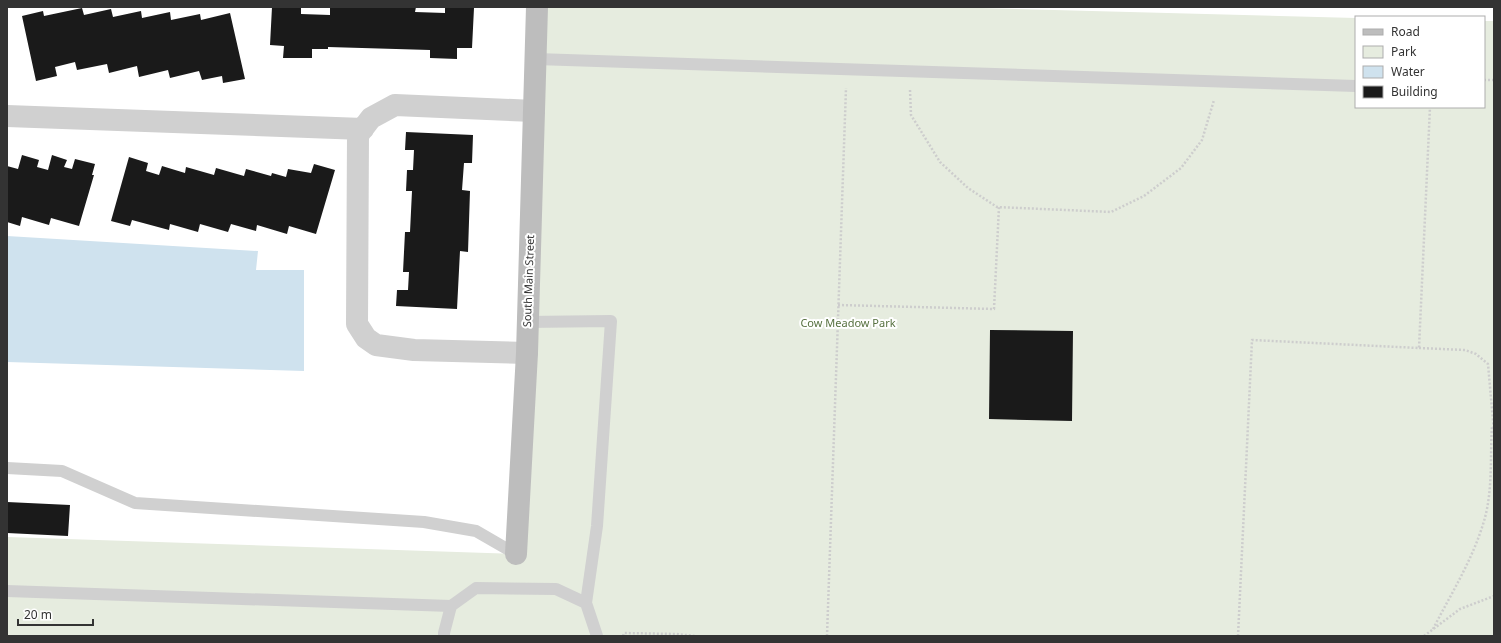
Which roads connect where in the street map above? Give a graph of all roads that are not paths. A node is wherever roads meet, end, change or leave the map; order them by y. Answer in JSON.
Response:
{"nodes":[{"id":1,"x":537,"y":7,"type":"edge"},
{"id":2,"x":536,"y":59,"type":"junction"},
{"id":3,"x":1355,"y":86,"type":"edge"},
{"id":4,"x":534,"y":111,"type":"junction"},
{"id":5,"x":7,"y":116,"type":"edge"},
{"id":6,"x":363,"y":129,"type":"junction"},
{"id":7,"x":526,"y":322,"type":"junction"},
{"id":8,"x":527,"y":353,"type":"junction"},
{"id":9,"x":7,"y":468,"type":"edge"},
{"id":10,"x":516,"y":554,"type":"joint"},
{"id":11,"x":7,"y":591,"type":"edge"},
{"id":12,"x":586,"y":603,"type":"junction"},
{"id":13,"x":451,"y":606,"type":"junction"},
{"id":14,"x":444,"y":636,"type":"edge"},
{"id":15,"x":597,"y":636,"type":"edge"}],
"edges":[{"from":1,"to":2,"type":"street","name":"South Main Street"},
{"from":2,"to":3,"type":"lane"},
{"from":2,"to":4,"type":"street","name":"South Main Street"},
{"from":4,"to":6,"type":"street"},
{"from":4,"to":7,"type":"street","name":"South Main Street"},
{"from":5,"to":6,"type":"street"},
{"from":6,"to":8,"type":"street"},
{"from":7,"to":8,"type":"street","name":"South Main Street"},
{"from":7,"to":12,"type":"lane"},
{"from":8,"to":10,"type":"street","name":"South Main Street"},
{"from":9,"to":10,"type":"lane"},
{"from":11,"to":13,"type":"lane"},
{"from":12,"to":13,"type":"lane"},
{"from":12,"to":15,"type":"lane"},
{"from":13,"to":14,"type":"lane"}]}
